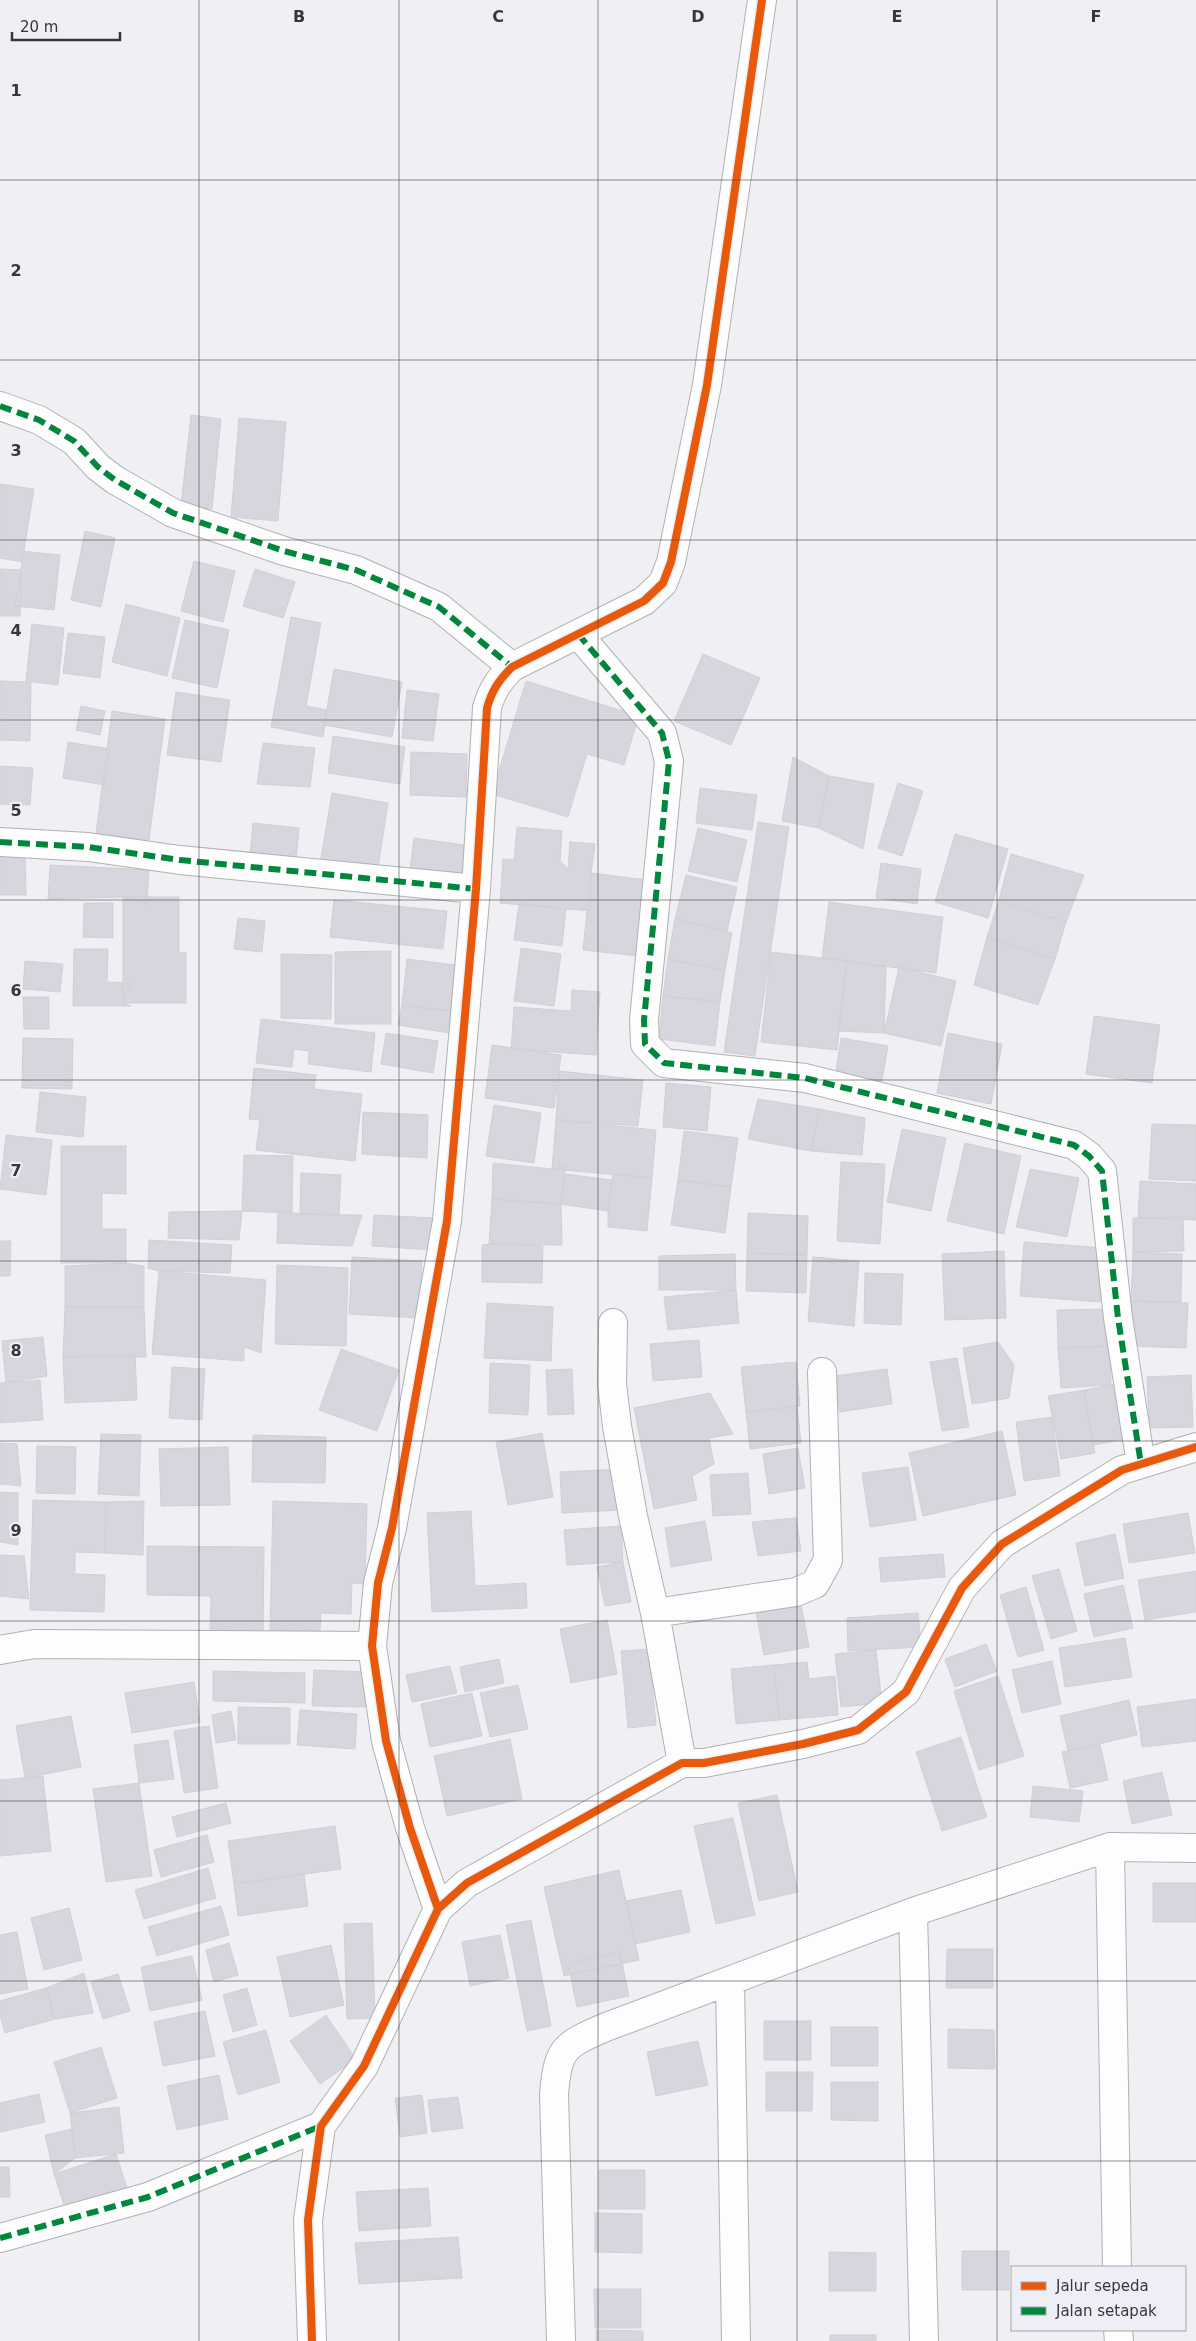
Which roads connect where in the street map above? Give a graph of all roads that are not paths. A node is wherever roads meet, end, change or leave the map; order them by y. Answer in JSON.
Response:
{"nodes":[{"id":1,"x":762,"y":0,"type":"edge"},
{"id":2,"x":0,"y":406,"type":"edge"},
{"id":3,"x":578,"y":634,"type":"junction"},
{"id":4,"x":512,"y":667,"type":"junction"},
{"id":5,"x":0,"y":842,"type":"edge"},
{"id":6,"x":476,"y":890,"type":"junction"},
{"id":7,"x":613,"y":1324,"type":"dead end"},
{"id":8,"x":822,"y":1372,"type":"dead end"},
{"id":9,"x":1196,"y":1447,"type":"edge"},
{"id":10,"x":1141,"y":1464,"type":"junction"},
{"id":11,"x":655,"y":1613,"type":"junction"},
{"id":12,"x":372,"y":1646,"type":"junction"},
{"id":13,"x":0,"y":1650,"type":"edge"},
{"id":14,"x":682,"y":1763,"type":"junction"},
{"id":15,"x":1110,"y":1847,"type":"junction"},
{"id":16,"x":1196,"y":1848,"type":"edge"},
{"id":17,"x":438,"y":1909,"type":"junction"},
{"id":18,"x":913,"y":1912,"type":"junction"},
{"id":19,"x":730,"y":1980,"type":"junction"},
{"id":20,"x":321,"y":2126,"type":"junction"},
{"id":21,"x":0,"y":2238,"type":"edge"},
{"id":22,"x":1117,"y":2266,"type":"edge"},
{"id":23,"x":312,"y":2341,"type":"edge"},
{"id":24,"x":561,"y":2341,"type":"edge"},
{"id":25,"x":736,"y":2341,"type":"edge"},
{"id":26,"x":924,"y":2341,"type":"edge"}],
"edges":[{"from":1,"to":3,"type":"street"},
{"from":2,"to":4,"type":"street"},
{"from":3,"to":4,"type":"street"},
{"from":3,"to":10,"type":"street"},
{"from":4,"to":6,"type":"street"},
{"from":5,"to":6,"type":"street"},
{"from":6,"to":12,"type":"street"},
{"from":7,"to":11,"type":"street"},
{"from":8,"to":11,"type":"street"},
{"from":9,"to":10,"type":"street"},
{"from":10,"to":14,"type":"street"},
{"from":11,"to":14,"type":"street"},
{"from":12,"to":13,"type":"street"},
{"from":12,"to":17,"type":"street"},
{"from":14,"to":17,"type":"street"},
{"from":15,"to":16,"type":"street"},
{"from":15,"to":18,"type":"street"},
{"from":15,"to":22,"type":"street"},
{"from":17,"to":20,"type":"street"},
{"from":18,"to":19,"type":"street"},
{"from":18,"to":26,"type":"street"},
{"from":19,"to":24,"type":"street"},
{"from":19,"to":25,"type":"street"},
{"from":20,"to":21,"type":"street"},
{"from":20,"to":23,"type":"street"}]}
